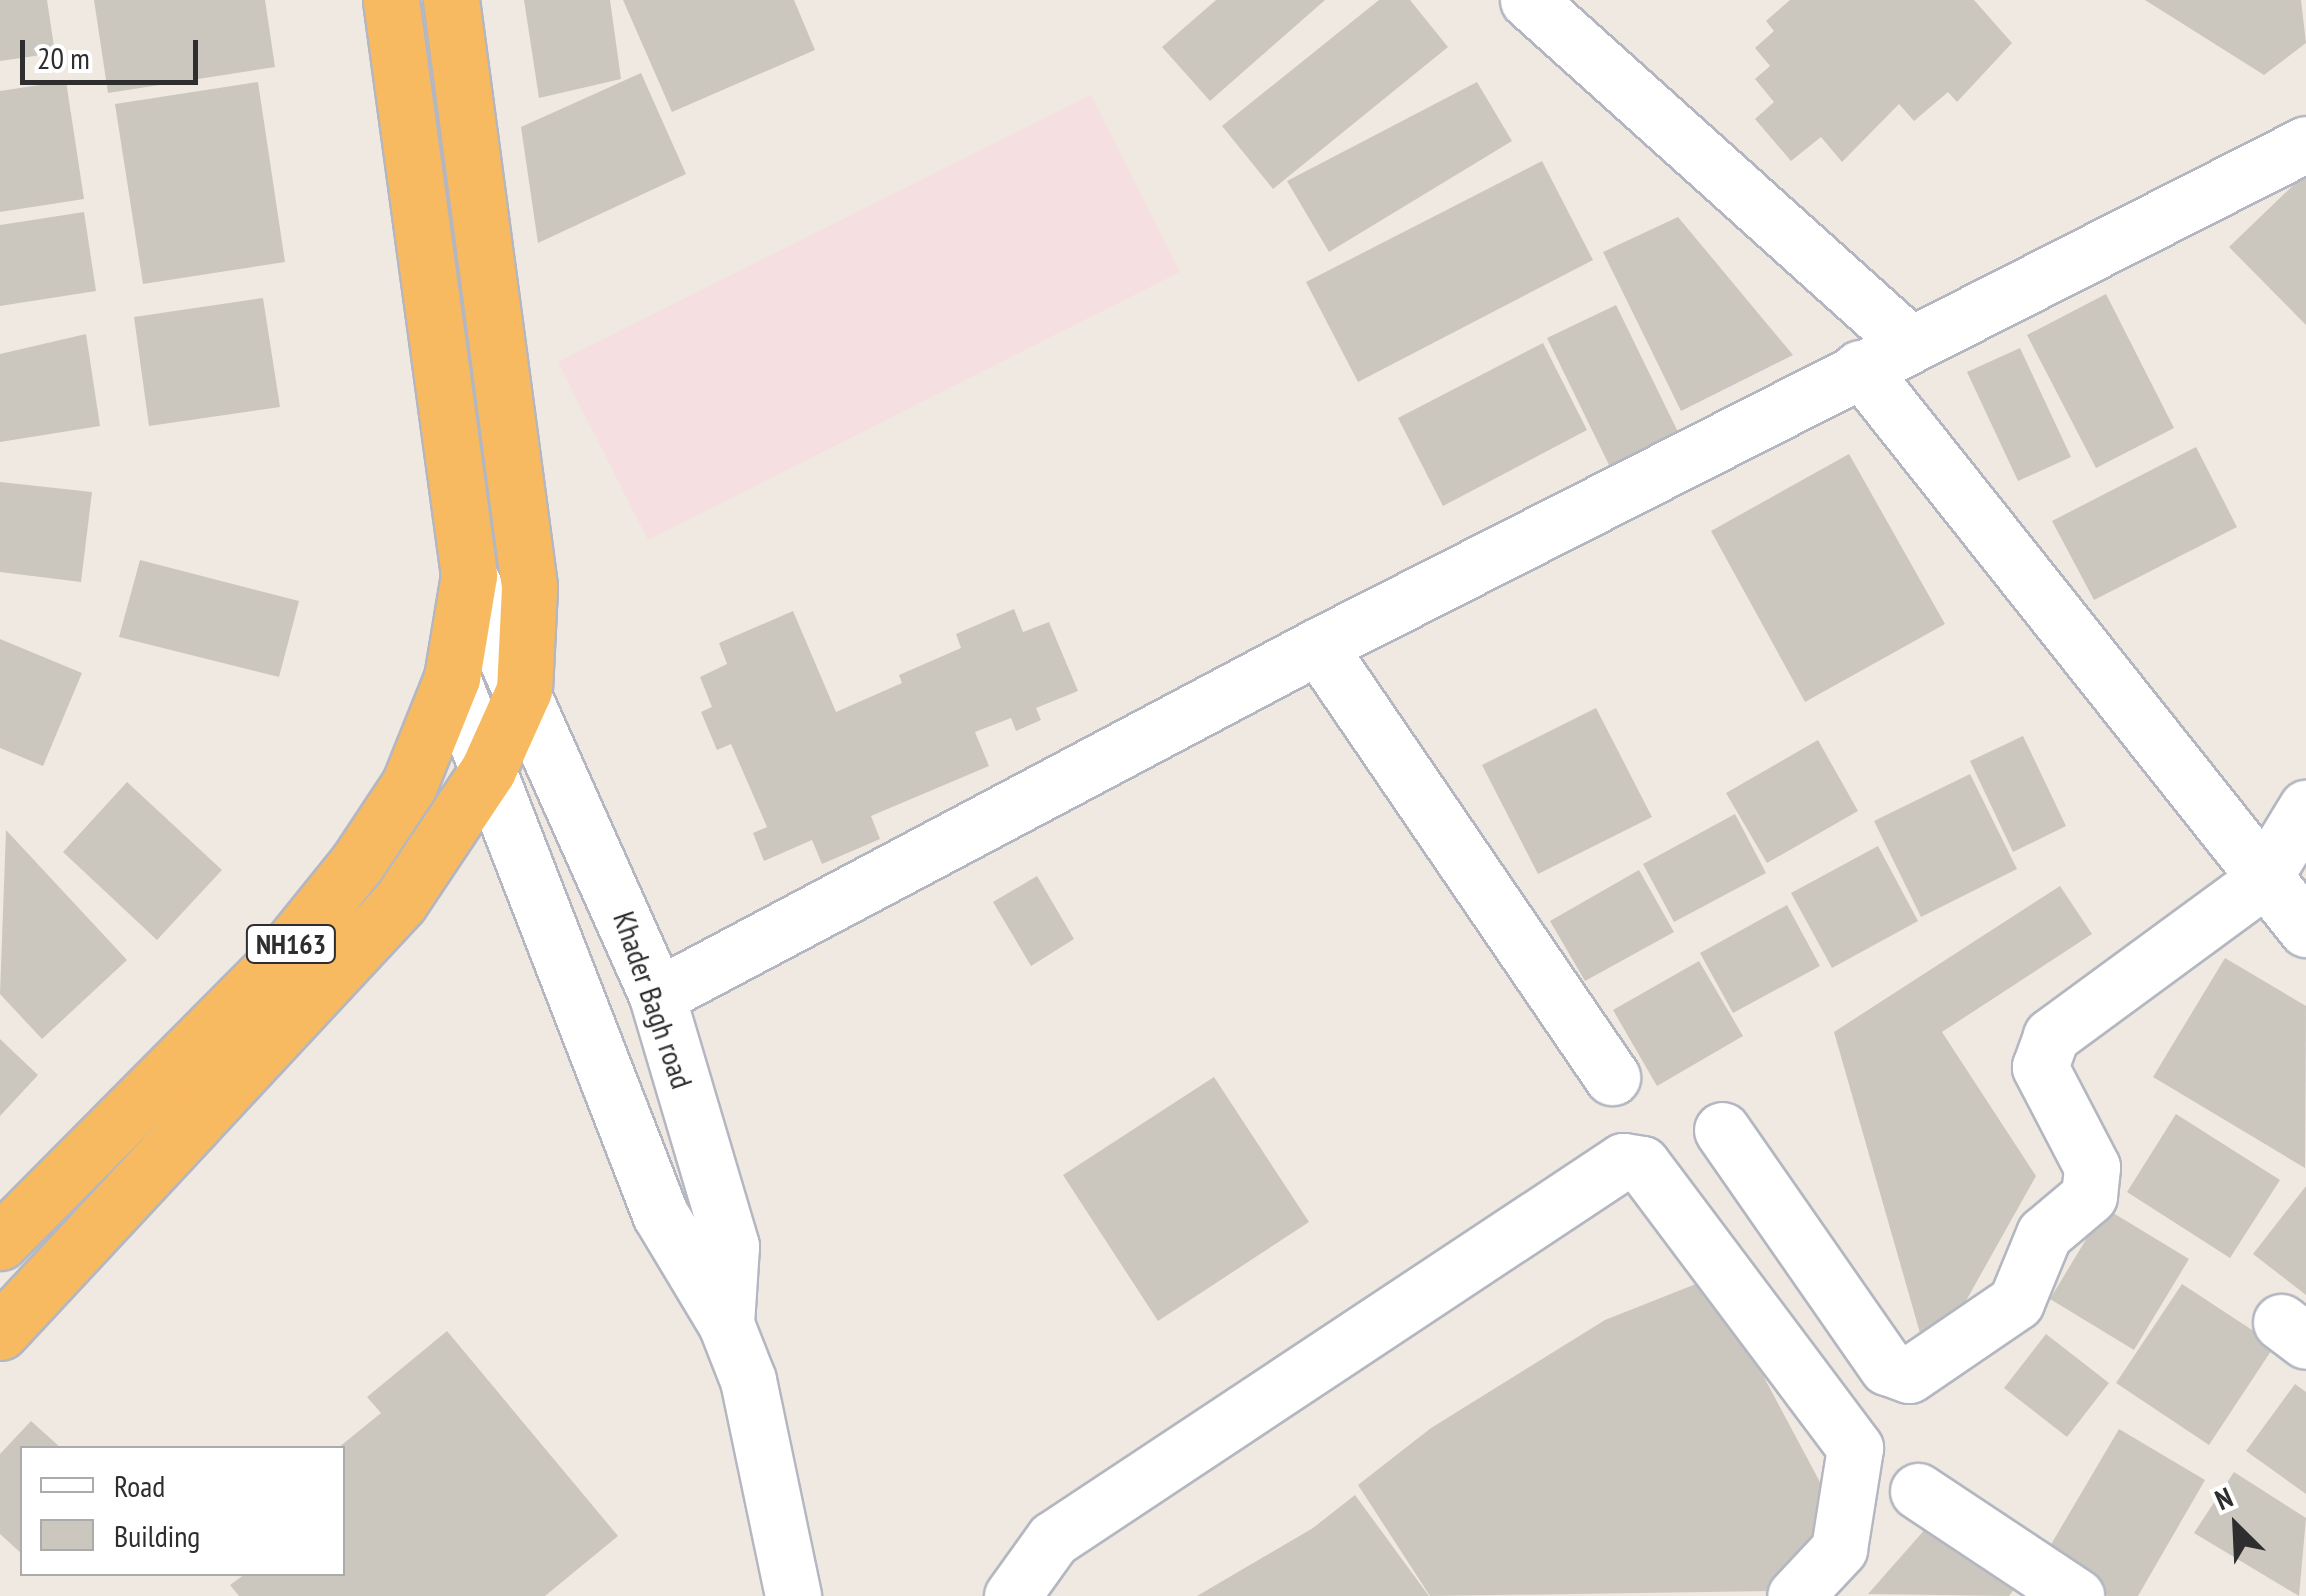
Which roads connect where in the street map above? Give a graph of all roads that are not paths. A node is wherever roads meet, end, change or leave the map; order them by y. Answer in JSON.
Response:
{"nodes":[{"id":1,"x":391,"y":0,"type":"edge"},
{"id":2,"x":450,"y":0,"type":"edge"},
{"id":3,"x":1528,"y":0,"type":"edge"},
{"id":4,"x":2306,"y":144,"type":"edge"},
{"id":5,"x":1910,"y":343,"type":"junction"},
{"id":6,"x":1860,"y":368,"type":"junction"},
{"id":7,"x":469,"y":576,"type":"junction"},
{"id":8,"x":1318,"y":646,"type":"junction"},
{"id":9,"x":452,"y":678,"type":"junction"},
{"id":10,"x":524,"y":690,"type":"junction"},
{"id":11,"x":488,"y":770,"type":"junction"},
{"id":12,"x":2306,"y":808,"type":"edge"},
{"id":13,"x":2261,"y":882,"type":"junction"},
{"id":14,"x":2306,"y":929,"type":"edge"},
{"id":15,"x":658,"y":996,"type":"junction"},
{"id":16,"x":1612,"y":1077,"type":"dead end"},
{"id":17,"x":1722,"y":1130,"type":"dead end"},
{"id":18,"x":0,"y":1242,"type":"edge"},
{"id":19,"x":726,"y":1324,"type":"junction"},
{"id":20,"x":0,"y":1332,"type":"edge"},
{"id":21,"x":1918,"y":1491,"type":"dead end"},
{"id":22,"x":793,"y":1596,"type":"edge"},
{"id":23,"x":1012,"y":1596,"type":"edge"},
{"id":24,"x":1796,"y":1596,"type":"edge"},
{"id":25,"x":2076,"y":1596,"type":"edge"}],
"edges":[{"from":1,"to":7,"type":"highway","number":"NH163"},
{"from":2,"to":10,"type":"highway","number":"NH163"},
{"from":3,"to":5,"type":"street"},
{"from":4,"to":5,"type":"street"},
{"from":5,"to":6,"type":"street"},
{"from":6,"to":8,"type":"street"},
{"from":6,"to":13,"type":"street"},
{"from":7,"to":9,"type":"highway","number":"NH163"},
{"from":7,"to":10,"type":"street","name":"Khader Bagh road"},
{"from":8,"to":15,"type":"street"},
{"from":8,"to":16,"type":"street"},
{"from":9,"to":11,"type":"street","name":"Khader Bagh road"},
{"from":9,"to":18,"type":"highway","number":"NH163"},
{"from":10,"to":11,"type":"highway","number":"NH163"},
{"from":10,"to":15,"type":"street","name":"Khader Bagh road"},
{"from":11,"to":19,"type":"street","name":"Khader Bagh road"},
{"from":11,"to":20,"type":"highway","number":"NH163"},
{"from":12,"to":13,"type":"street"},
{"from":13,"to":14,"type":"street"},
{"from":13,"to":17,"type":"street"},
{"from":15,"to":19,"type":"street","name":"Khader Bagh road"},
{"from":19,"to":22,"type":"street","name":"Khader Bagh road"},
{"from":21,"to":25,"type":"street"},
{"from":23,"to":24,"type":"street"}]}
